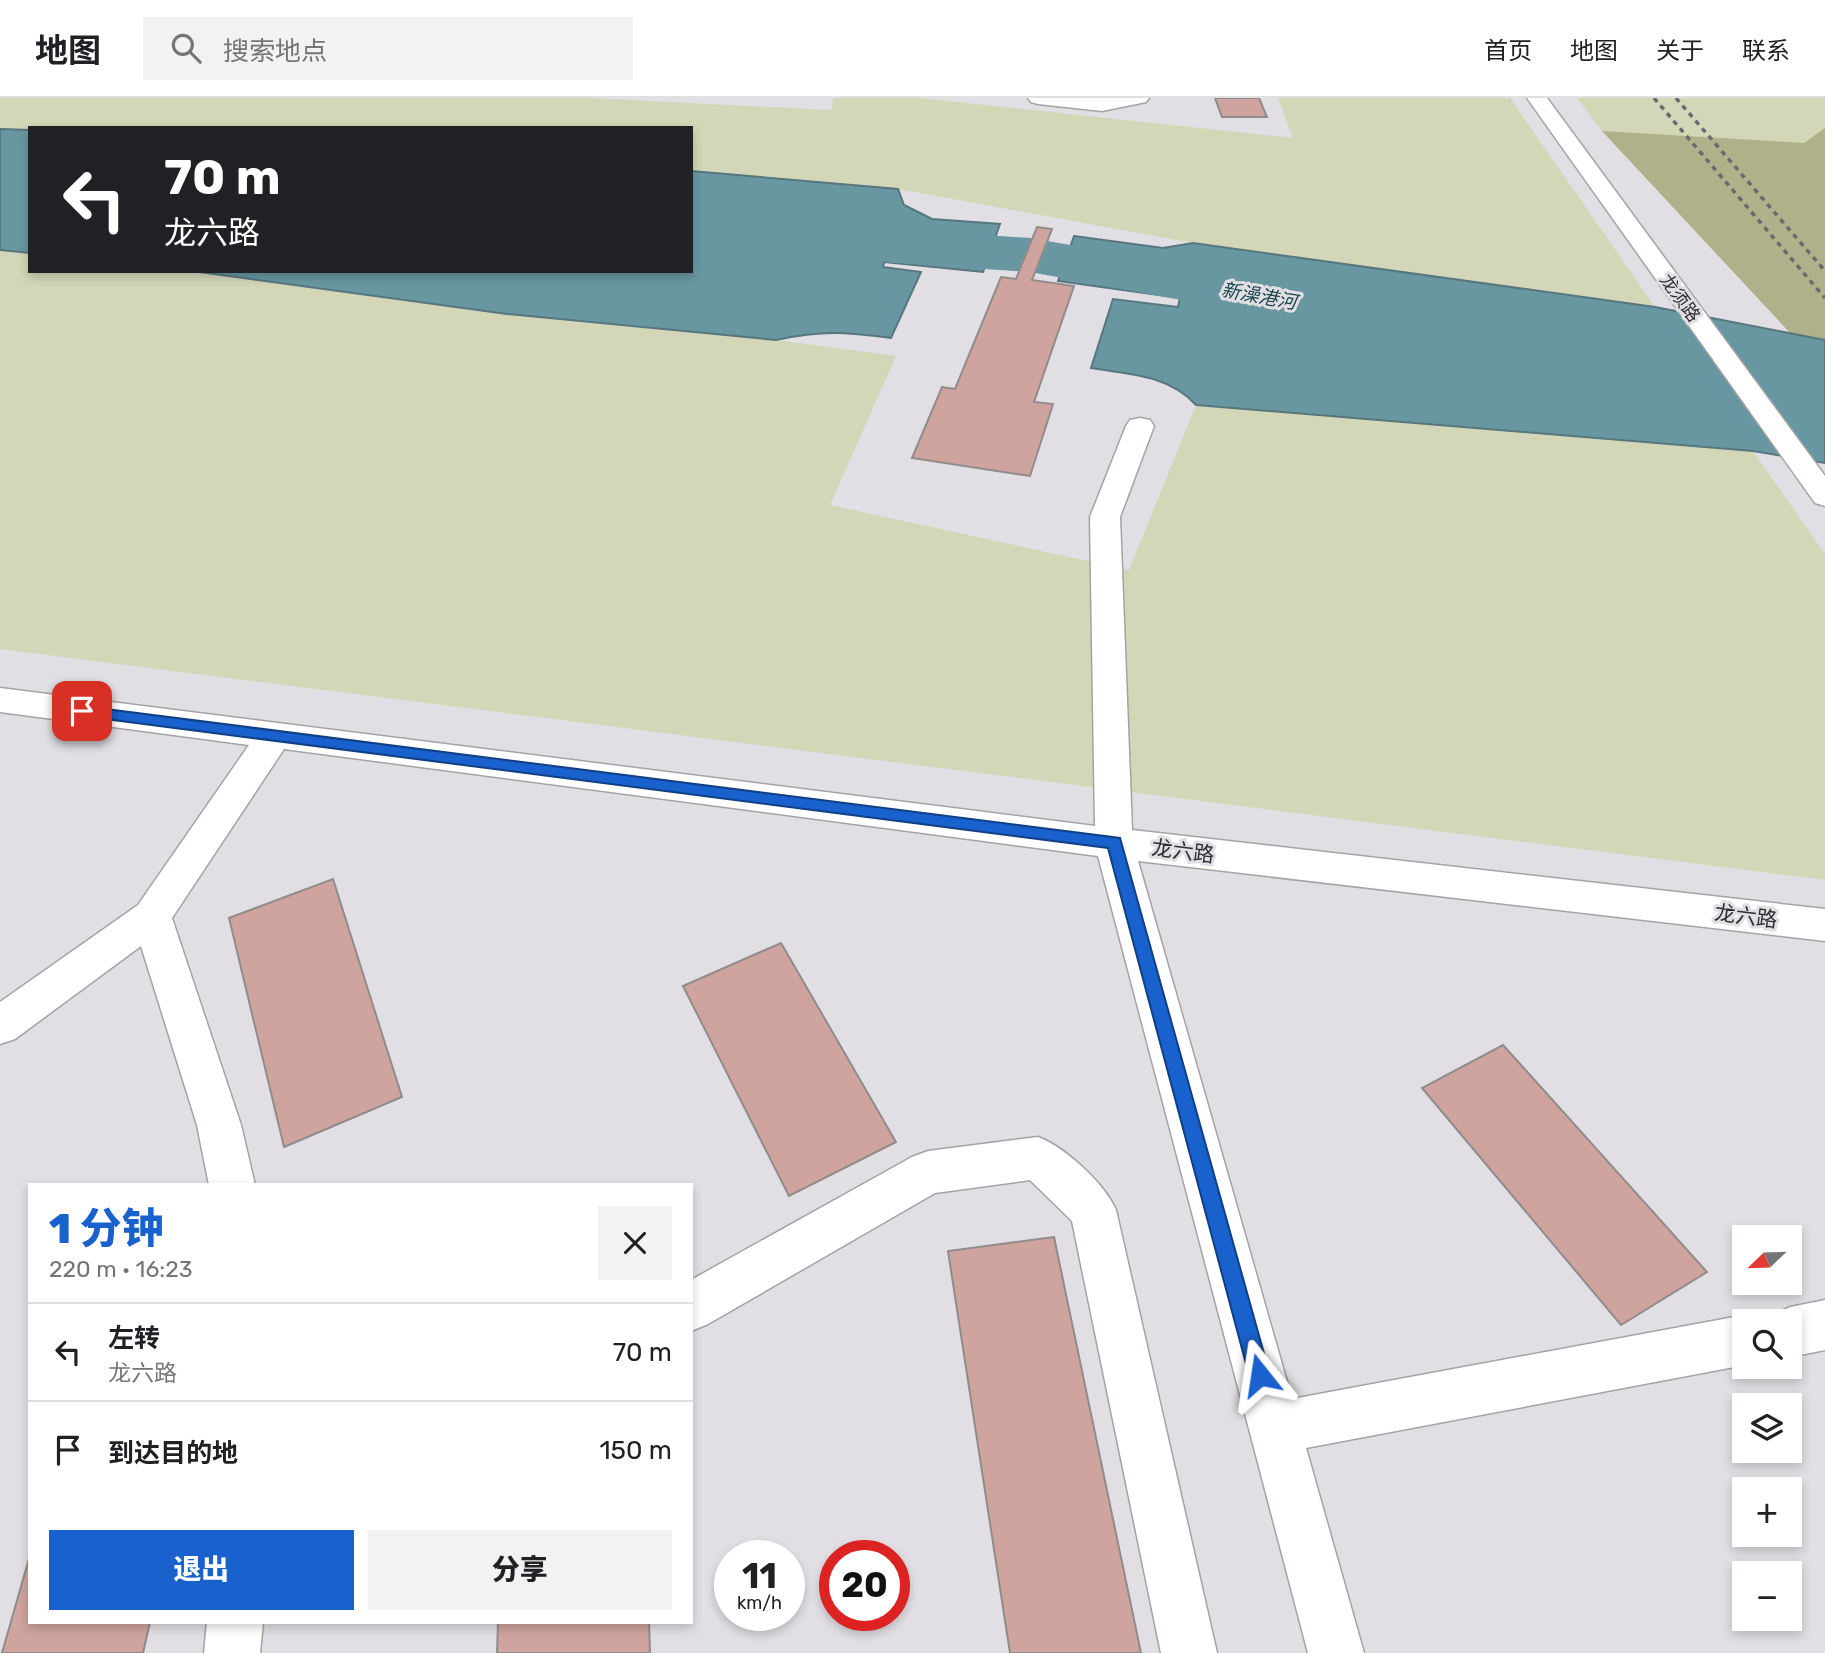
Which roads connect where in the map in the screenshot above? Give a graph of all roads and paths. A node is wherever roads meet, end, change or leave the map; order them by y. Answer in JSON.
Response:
{"nodes":[{"id":1,"x":1038,"y":98,"type":"edge"},
{"id":2,"x":1139,"y":98,"type":"edge"},
{"id":3,"x":1537,"y":98,"type":"edge"},
{"id":4,"x":1140,"y":426,"type":"dead end"},
{"id":5,"x":1825,"y":497,"type":"edge"},
{"id":6,"x":0,"y":700,"type":"edge"},
{"id":7,"x":275,"y":736,"type":"junction"},
{"id":8,"x":1114,"y":843,"type":"junction"},
{"id":9,"x":152,"y":916,"type":"junction"},
{"id":10,"x":1825,"y":925,"type":"edge"},
{"id":11,"x":0,"y":1026,"type":"edge"},
{"id":12,"x":232,"y":1183,"type":"edge"},
{"id":13,"x":693,"y":1306,"type":"edge"},
{"id":14,"x":1825,"y":1325,"type":"edge"},
{"id":15,"x":1802,"y":1330,"type":"edge"},
{"id":16,"x":1732,"y":1342,"type":"edge"},
{"id":17,"x":1274,"y":1428,"type":"junction"},
{"id":18,"x":235,"y":1624,"type":"edge"},
{"id":19,"x":232,"y":1653,"type":"edge"},
{"id":20,"x":1189,"y":1653,"type":"edge"},
{"id":21,"x":1336,"y":1653,"type":"edge"}],
"edges":[{"from":1,"to":2,"type":"street"},
{"from":3,"to":5,"type":"street","name":"龙须路"},
{"from":4,"to":8,"type":"street"},
{"from":6,"to":7,"type":"street","name":"龙六路"},
{"from":7,"to":8,"type":"street","name":"龙六路"},
{"from":7,"to":9,"type":"street"},
{"from":8,"to":10,"type":"street","name":"龙六路"},
{"from":8,"to":17,"type":"street"},
{"from":9,"to":11,"type":"street"},
{"from":9,"to":12,"type":"street"},
{"from":13,"to":20,"type":"street"},
{"from":14,"to":15,"type":"street"},
{"from":16,"to":17,"type":"street"},
{"from":17,"to":21,"type":"street"},
{"from":18,"to":19,"type":"street"}]}
